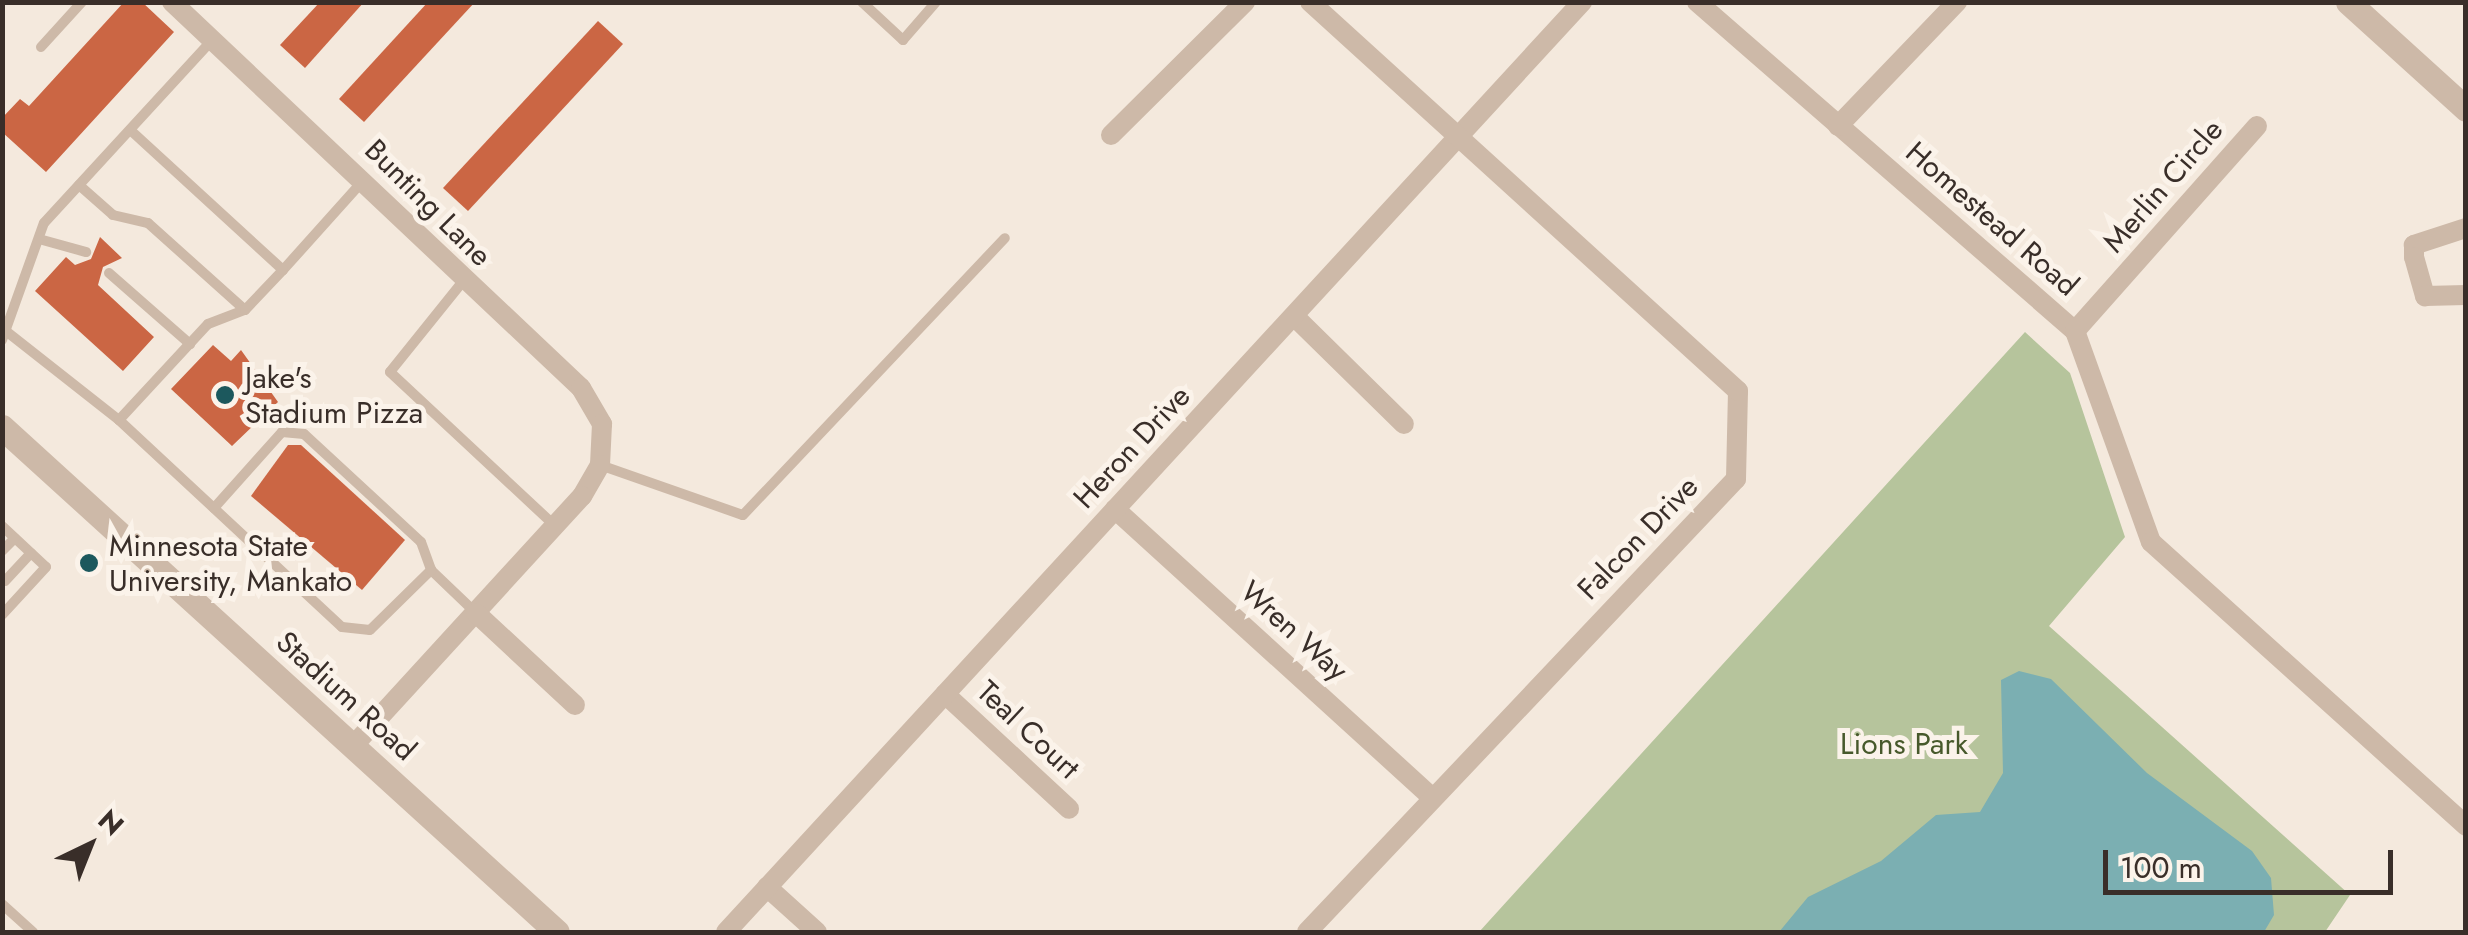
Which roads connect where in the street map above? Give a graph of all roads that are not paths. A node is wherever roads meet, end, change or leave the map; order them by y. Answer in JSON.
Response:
{"nodes":[{"id":1,"x":82,"y":2,"type":"edge"},
{"id":2,"x":172,"y":2,"type":"edge"},
{"id":3,"x":862,"y":2,"type":"edge"},
{"id":4,"x":936,"y":2,"type":"edge"},
{"id":5,"x":1245,"y":2,"type":"edge"},
{"id":6,"x":1310,"y":2,"type":"edge"},
{"id":7,"x":1582,"y":2,"type":"edge"},
{"id":8,"x":1698,"y":2,"type":"edge"},
{"id":9,"x":1957,"y":2,"type":"edge"},
{"id":10,"x":2348,"y":2,"type":"edge"},
{"id":11,"x":213,"y":40,"type":"junction"},
{"id":12,"x":41,"y":48,"type":"dead end"},
{"id":13,"x":2466,"y":109,"type":"edge"},
{"id":14,"x":1838,"y":126,"type":"junction"},
{"id":15,"x":2256,"y":126,"type":"dead end"},
{"id":16,"x":130,"y":130,"type":"junction"},
{"id":17,"x":1111,"y":135,"type":"dead end"},
{"id":18,"x":1458,"y":143,"type":"junction"},
{"id":19,"x":364,"y":180,"type":"junction"},
{"id":20,"x":79,"y":185,"type":"junction"},
{"id":21,"x":2466,"y":228,"type":"edge"},
{"id":22,"x":1006,"y":238,"type":"dead end"},
{"id":23,"x":39,"y":239,"type":"junction"},
{"id":24,"x":86,"y":252,"type":"dead end"},
{"id":25,"x":283,"y":270,"type":"junction"},
{"id":26,"x":108,"y":273,"type":"dead end"},
{"id":27,"x":464,"y":280,"type":"junction"},
{"id":28,"x":2466,"y":295,"type":"edge"},
{"id":29,"x":245,"y":310,"type":"junction"},
{"id":30,"x":1294,"y":316,"type":"junction"},
{"id":31,"x":2076,"y":331,"type":"junction"},
{"id":32,"x":4,"y":333,"type":"edge"},
{"id":33,"x":190,"y":344,"type":"junction"},
{"id":34,"x":119,"y":420,"type":"junction"},
{"id":35,"x":1404,"y":424,"type":"dead end"},
{"id":36,"x":2,"y":427,"type":"edge"},
{"id":37,"x":600,"y":465,"type":"junction"},
{"id":38,"x":214,"y":508,"type":"junction"},
{"id":39,"x":1115,"y":509,"type":"junction"},
{"id":40,"x":2,"y":526,"type":"edge"},
{"id":41,"x":555,"y":526,"type":"junction"},
{"id":42,"x":15,"y":538,"type":"junction"},
{"id":43,"x":2,"y":551,"type":"edge"},
{"id":44,"x":32,"y":553,"type":"junction"},
{"id":45,"x":431,"y":570,"type":"junction"},
{"id":46,"x":6,"y":581,"type":"dead end"},
{"id":47,"x":476,"y":613,"type":"junction"},
{"id":48,"x":2,"y":614,"type":"edge"},
{"id":49,"x":945,"y":694,"type":"junction"},
{"id":50,"x":575,"y":705,"type":"dead end"},
{"id":51,"x":353,"y":746,"type":"junction"},
{"id":52,"x":1432,"y":797,"type":"junction"},
{"id":53,"x":1069,"y":809,"type":"dead end"},
{"id":54,"x":2466,"y":826,"type":"edge"},
{"id":55,"x":767,"y":887,"type":"junction"},
{"id":56,"x":2,"y":904,"type":"edge"},
{"id":57,"x":26,"y":930,"type":"edge"},
{"id":58,"x":556,"y":932,"type":"edge"},
{"id":59,"x":726,"y":932,"type":"edge"},
{"id":60,"x":817,"y":932,"type":"edge"},
{"id":61,"x":1307,"y":932,"type":"edge"}],
"edges":[{"from":1,"to":12,"type":"lane"},
{"from":2,"to":11,"type":"street","name":"Bunting Lane"},
{"from":3,"to":4,"type":"lane"},
{"from":5,"to":17,"type":"street"},
{"from":6,"to":18,"type":"street","name":"Falcon Drive"},
{"from":7,"to":18,"type":"street","name":"Heron Drive"},
{"from":8,"to":14,"type":"street","name":"Homestead Road"},
{"from":9,"to":14,"type":"street"},
{"from":10,"to":13,"type":"street"},
{"from":11,"to":16,"type":"lane"},
{"from":11,"to":19,"type":"street","name":"Bunting Lane"},
{"from":14,"to":31,"type":"street","name":"Homestead Road"},
{"from":15,"to":31,"type":"street","name":"Merlin Circle"},
{"from":16,"to":20,"type":"lane"},
{"from":16,"to":25,"type":"lane"},
{"from":18,"to":30,"type":"street","name":"Heron Drive"},
{"from":18,"to":52,"type":"street","name":"Falcon Drive"},
{"from":19,"to":25,"type":"lane"},
{"from":19,"to":27,"type":"street","name":"Bunting Lane"},
{"from":20,"to":23,"type":"lane"},
{"from":20,"to":29,"type":"lane"},
{"from":21,"to":28,"type":"street"},
{"from":22,"to":37,"type":"lane"},
{"from":23,"to":24,"type":"lane"},
{"from":23,"to":32,"type":"lane"},
{"from":25,"to":29,"type":"lane"},
{"from":26,"to":33,"type":"lane"},
{"from":27,"to":37,"type":"street","name":"Bunting Lane"},
{"from":27,"to":41,"type":"lane"},
{"from":29,"to":33,"type":"lane"},
{"from":30,"to":35,"type":"street"},
{"from":30,"to":39,"type":"street","name":"Heron Drive"},
{"from":31,"to":54,"type":"street","name":"Homestead Road"},
{"from":32,"to":34,"type":"lane"},
{"from":33,"to":34,"type":"lane"},
{"from":34,"to":38,"type":"lane"},
{"from":36,"to":51,"type":"street","name":"Stadium Road"},
{"from":37,"to":41,"type":"street"},
{"from":38,"to":45,"type":"lane"},
{"from":38,"to":45,"type":"lane"},
{"from":39,"to":49,"type":"street","name":"Heron Drive"},
{"from":39,"to":52,"type":"street","name":"Wren Way"},
{"from":40,"to":42,"type":"lane"},
{"from":41,"to":47,"type":"street"},
{"from":42,"to":43,"type":"lane"},
{"from":42,"to":44,"type":"lane"},
{"from":44,"to":46,"type":"lane"},
{"from":44,"to":48,"type":"lane"},
{"from":45,"to":47,"type":"lane"},
{"from":47,"to":50,"type":"street"},
{"from":47,"to":51,"type":"street"},
{"from":49,"to":53,"type":"street","name":"Teal Court"},
{"from":49,"to":55,"type":"street","name":"Heron Drive"},
{"from":51,"to":58,"type":"street","name":"Stadium Road"},
{"from":52,"to":61,"type":"street","name":"Falcon Drive"},
{"from":55,"to":59,"type":"street","name":"Heron Drive"},
{"from":55,"to":60,"type":"street"},
{"from":56,"to":57,"type":"lane"}]}
